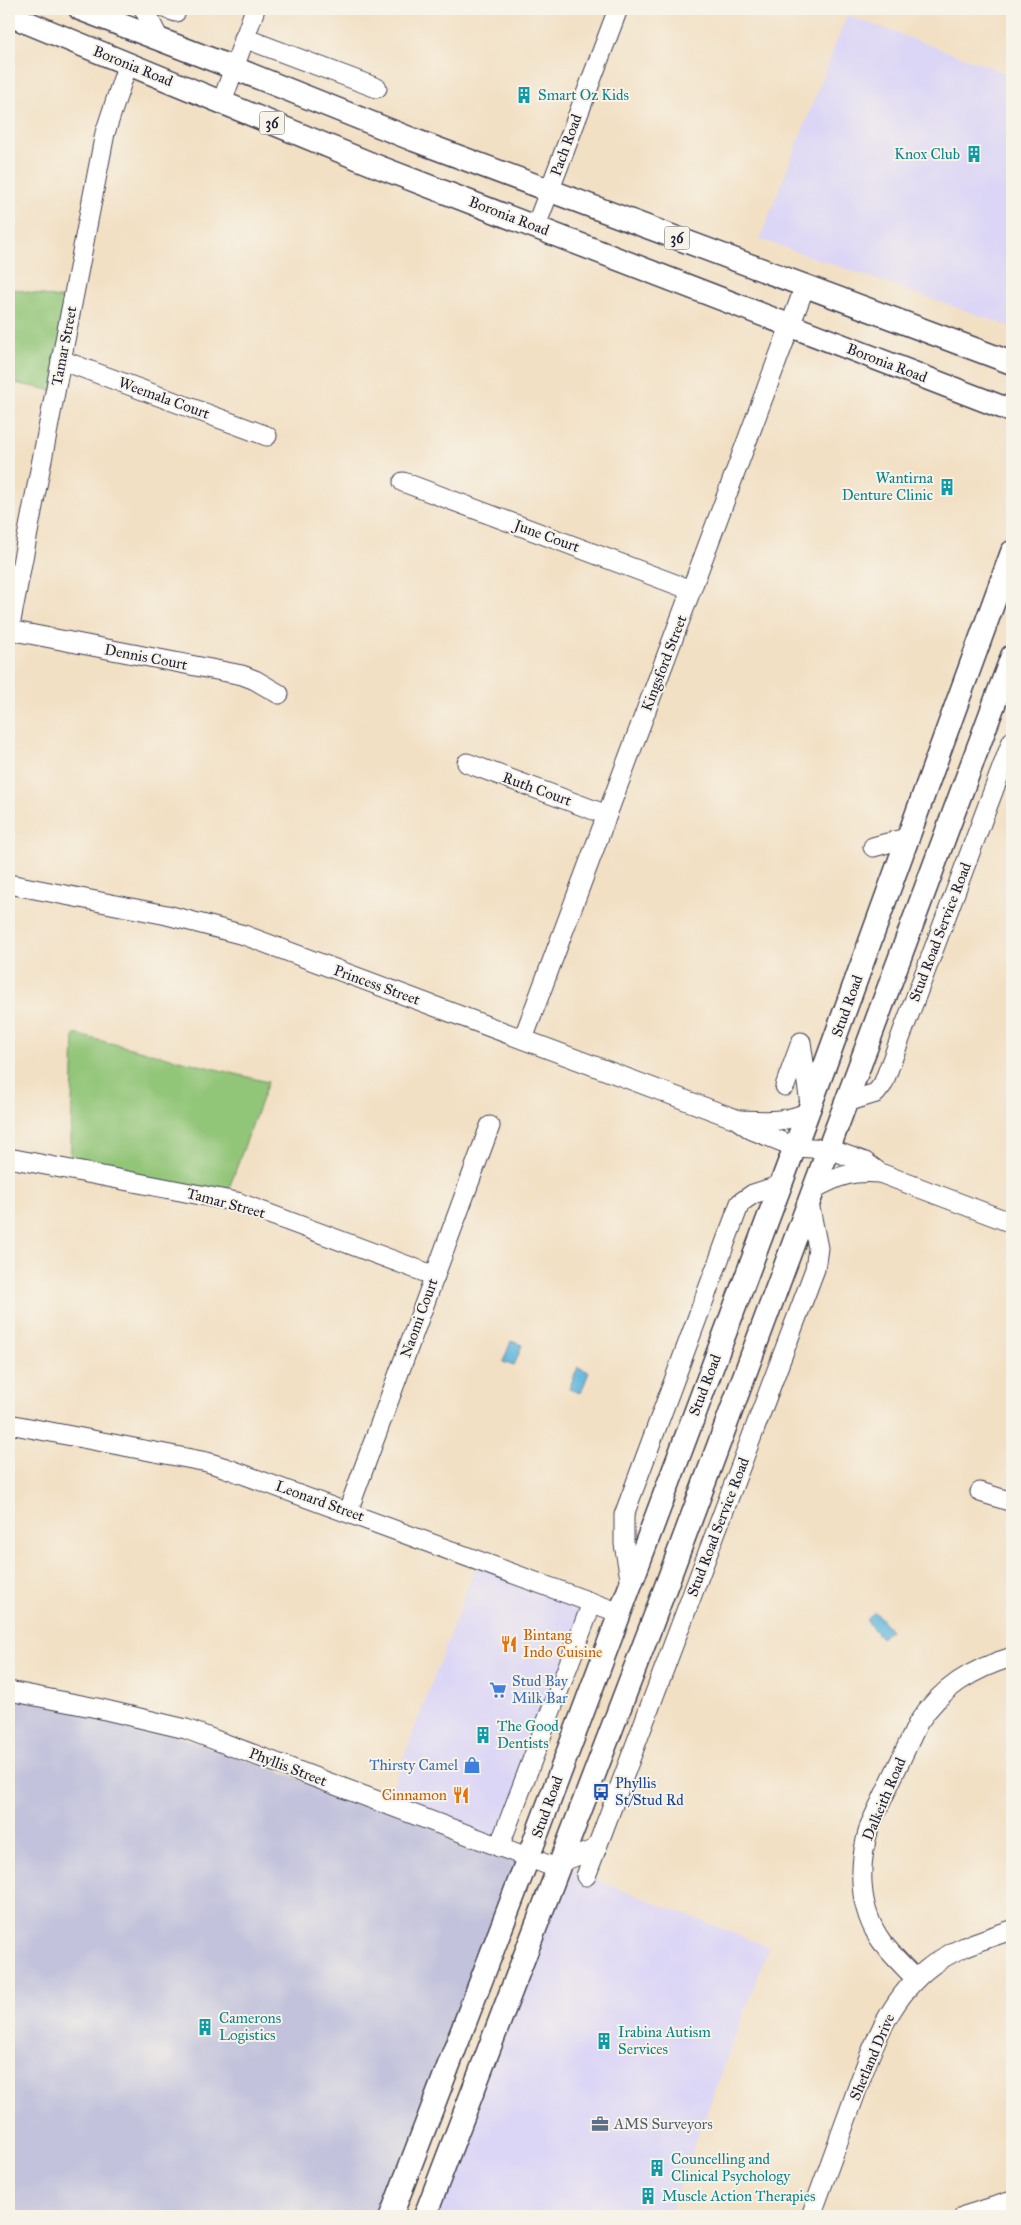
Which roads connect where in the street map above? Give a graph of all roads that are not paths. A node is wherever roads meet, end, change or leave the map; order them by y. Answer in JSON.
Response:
{"nodes":[{"id":1,"x":80,"y":9,"type":"edge"},
{"id":2,"x":144,"y":9,"type":"edge"},
{"id":3,"x":255,"y":9,"type":"edge"},
{"id":4,"x":618,"y":9,"type":"edge"},
{"id":5,"x":9,"y":15,"type":"edge"},
{"id":6,"x":244,"y":38,"type":"junction"},
{"id":7,"x":159,"y":39,"type":"junction"},
{"id":8,"x":128,"y":63,"type":"junction"},
{"id":9,"x":234,"y":68,"type":"junction"},
{"id":10,"x":377,"y":88,"type":"dead end"},
{"id":11,"x":222,"y":102,"type":"junction"},
{"id":12,"x":550,"y":189,"type":"junction"},
{"id":13,"x":536,"y":226,"type":"junction"},
{"id":14,"x":805,"y":286,"type":"junction"},
{"id":15,"x":790,"y":326,"type":"junction"},
{"id":16,"x":974,"y":349,"type":"junction"},
{"id":17,"x":1012,"y":349,"type":"edge"},
{"id":18,"x":61,"y":360,"type":"junction"},
{"id":19,"x":1012,"y":363,"type":"edge"},
{"id":20,"x":1012,"y":411,"type":"edge"},
{"id":21,"x":267,"y":436,"type":"dead end"},
{"id":22,"x":403,"y":482,"type":"dead end"},
{"id":23,"x":1012,"y":552,"type":"edge"},
{"id":24,"x":691,"y":590,"type":"junction"},
{"id":25,"x":9,"y":631,"type":"edge"},
{"id":26,"x":1012,"y":656,"type":"edge"},
{"id":27,"x":279,"y":694,"type":"dead end"},
{"id":28,"x":1012,"y":741,"type":"edge"},
{"id":29,"x":467,"y":763,"type":"dead end"},
{"id":30,"x":607,"y":815,"type":"junction"},
{"id":31,"x":910,"y":837,"type":"junction"},
{"id":32,"x":873,"y":847,"type":"dead end"},
{"id":33,"x":9,"y":884,"type":"edge"},
{"id":34,"x":524,"y":1039,"type":"junction"},
{"id":35,"x":785,"y":1086,"type":"dead end"},
{"id":36,"x":847,"y":1102,"type":"junction"},
{"id":37,"x":809,"y":1108,"type":"junction"},
{"id":38,"x":736,"y":1119,"type":"junction"},
{"id":39,"x":490,"y":1126,"type":"dead end"},
{"id":40,"x":795,"y":1147,"type":"junction"},
{"id":41,"x":829,"y":1149,"type":"junction"},
{"id":42,"x":9,"y":1158,"type":"edge"},
{"id":43,"x":880,"y":1173,"type":"junction"},
{"id":44,"x":780,"y":1186,"type":"junction"},
{"id":45,"x":811,"y":1196,"type":"junction"},
{"id":46,"x":1012,"y":1223,"type":"edge"},
{"id":47,"x":435,"y":1276,"type":"junction"},
{"id":48,"x":9,"y":1424,"type":"edge"},
{"id":49,"x":980,"y":1492,"type":"dead end"},
{"id":50,"x":1012,"y":1502,"type":"edge"},
{"id":51,"x":348,"y":1511,"type":"junction"},
{"id":52,"x":631,"y":1584,"type":"junction"},
{"id":53,"x":592,"y":1603,"type":"junction"},
{"id":54,"x":620,"y":1613,"type":"junction"},
{"id":55,"x":1012,"y":1657,"type":"edge"},
{"id":56,"x":9,"y":1691,"type":"edge"},
{"id":57,"x":499,"y":1847,"type":"junction"},
{"id":58,"x":596,"y":1849,"type":"junction"},
{"id":59,"x":528,"y":1858,"type":"junction"},
{"id":60,"x":561,"y":1865,"type":"junction"},
{"id":61,"x":586,"y":1876,"type":"dead end"},
{"id":62,"x":1012,"y":1930,"type":"edge"},
{"id":63,"x":916,"y":1979,"type":"junction"},
{"id":64,"x":481,"y":1980,"type":"junction"},
{"id":65,"x":511,"y":1991,"type":"junction"},
{"id":66,"x":448,"y":2066,"type":"junction"},
{"id":67,"x":477,"y":2078,"type":"junction"},
{"id":68,"x":1012,"y":2200,"type":"edge"},
{"id":69,"x":391,"y":2216,"type":"edge"},
{"id":70,"x":425,"y":2216,"type":"edge"},
{"id":71,"x":811,"y":2216,"type":"edge"},
{"id":72,"x":964,"y":2216,"type":"edge"}],
"edges":[{"from":1,"to":7,"type":"main road","number":"36"},
{"from":2,"to":7,"type":"street"},
{"from":3,"to":6,"type":"street"},
{"from":4,"to":12,"type":"street","name":"Pach Road"},
{"from":5,"to":8,"type":"main road","name":"Boronia Road","number":"36"},
{"from":6,"to":9,"type":"street"},
{"from":6,"to":10,"type":"street"},
{"from":7,"to":9,"type":"main road","number":"36"},
{"from":8,"to":11,"type":"main road","name":"Boronia Road","number":"36"},
{"from":8,"to":18,"type":"street","name":"Tamar Street"},
{"from":9,"to":11,"type":"street"},
{"from":9,"to":12,"type":"main road","number":"36"},
{"from":11,"to":13,"type":"main road","name":"Boronia Road","number":"36"},
{"from":12,"to":13,"type":"street","name":"Pach Road"},
{"from":12,"to":14,"type":"main road","number":"36"},
{"from":13,"to":15,"type":"main road","name":"Boronia Road","number":"36"},
{"from":14,"to":15,"type":"street","name":"Kingsford Street"},
{"from":14,"to":16,"type":"main road","number":"36"},
{"from":15,"to":20,"type":"main road","name":"Boronia Road","number":"36"},
{"from":15,"to":24,"type":"street","name":"Kingsford Street"},
{"from":16,"to":17,"type":"main road"},
{"from":16,"to":19,"type":"main road","number":"36"},
{"from":18,"to":21,"type":"street","name":"Weemala Court"},
{"from":18,"to":25,"type":"street","name":"Tamar Street"},
{"from":22,"to":24,"type":"street","name":"June Court"},
{"from":23,"to":31,"type":"main road","name":"Stud Road"},
{"from":24,"to":30,"type":"street","name":"Kingsford Street"},
{"from":25,"to":27,"type":"street","name":"Dennis Court"},
{"from":26,"to":36,"type":"main road"},
{"from":28,"to":36,"type":"street","name":"Stud Road Service Road"},
{"from":29,"to":30,"type":"street","name":"Ruth Court"},
{"from":30,"to":34,"type":"street","name":"Kingsford Street"},
{"from":31,"to":32,"type":"street"},
{"from":31,"to":37,"type":"main road","name":"Stud Road"},
{"from":33,"to":34,"type":"street","name":"Princess Street"},
{"from":34,"to":38,"type":"street","name":"Princess Street"},
{"from":35,"to":37,"type":"street"},
{"from":36,"to":41,"type":"main road"},
{"from":37,"to":38,"type":"street","name":"Princess Street"},
{"from":37,"to":40,"type":"main road","name":"Stud Road"},
{"from":38,"to":40,"type":"street","name":"Princess Street"},
{"from":39,"to":47,"type":"street","name":"Naomi Court"},
{"from":40,"to":41,"type":"street","name":"Princess Street"},
{"from":40,"to":44,"type":"main road","name":"Stud Road"},
{"from":41,"to":43,"type":"street","name":"Princess Street"},
{"from":41,"to":45,"type":"main road"},
{"from":42,"to":47,"type":"street","name":"Tamar Street"},
{"from":43,"to":45,"type":"street"},
{"from":43,"to":46,"type":"street"},
{"from":44,"to":52,"type":"main road","name":"Stud Road"},
{"from":44,"to":52,"type":"street"},
{"from":45,"to":58,"type":"street","name":"Stud Road Service Road"},
{"from":45,"to":60,"type":"main road"},
{"from":47,"to":51,"type":"street","name":"Naomi Court"},
{"from":48,"to":51,"type":"street","name":"Leonard Street"},
{"from":49,"to":50,"type":"street"},
{"from":51,"to":53,"type":"street","name":"Leonard Street"},
{"from":52,"to":54,"type":"main road","name":"Stud Road"},
{"from":53,"to":54,"type":"street","name":"Leonard Street"},
{"from":53,"to":57,"type":"street"},
{"from":54,"to":59,"type":"main road","name":"Stud Road"},
{"from":55,"to":63,"type":"street","name":"Dalkeith Road"},
{"from":56,"to":57,"type":"street","name":"Phyllis Street"},
{"from":57,"to":59,"type":"street","name":"Phyllis Street"},
{"from":58,"to":60,"type":"street"},
{"from":58,"to":61,"type":"street","name":"Stud Road Service Road"},
{"from":59,"to":60,"type":"street","name":"Phyllis Street"},
{"from":59,"to":64,"type":"main road","name":"Stud Road"},
{"from":60,"to":65,"type":"main road"},
{"from":62,"to":63,"type":"street","name":"Shetland Drive"},
{"from":63,"to":71,"type":"street","name":"Shetland Drive"},
{"from":64,"to":65,"type":"main road"},
{"from":64,"to":66,"type":"main road","name":"Stud Road"},
{"from":65,"to":67,"type":"main road"},
{"from":66,"to":67,"type":"main road"},
{"from":66,"to":69,"type":"main road","name":"Stud Road"},
{"from":67,"to":70,"type":"main road"},
{"from":68,"to":72,"type":"street"}]}
